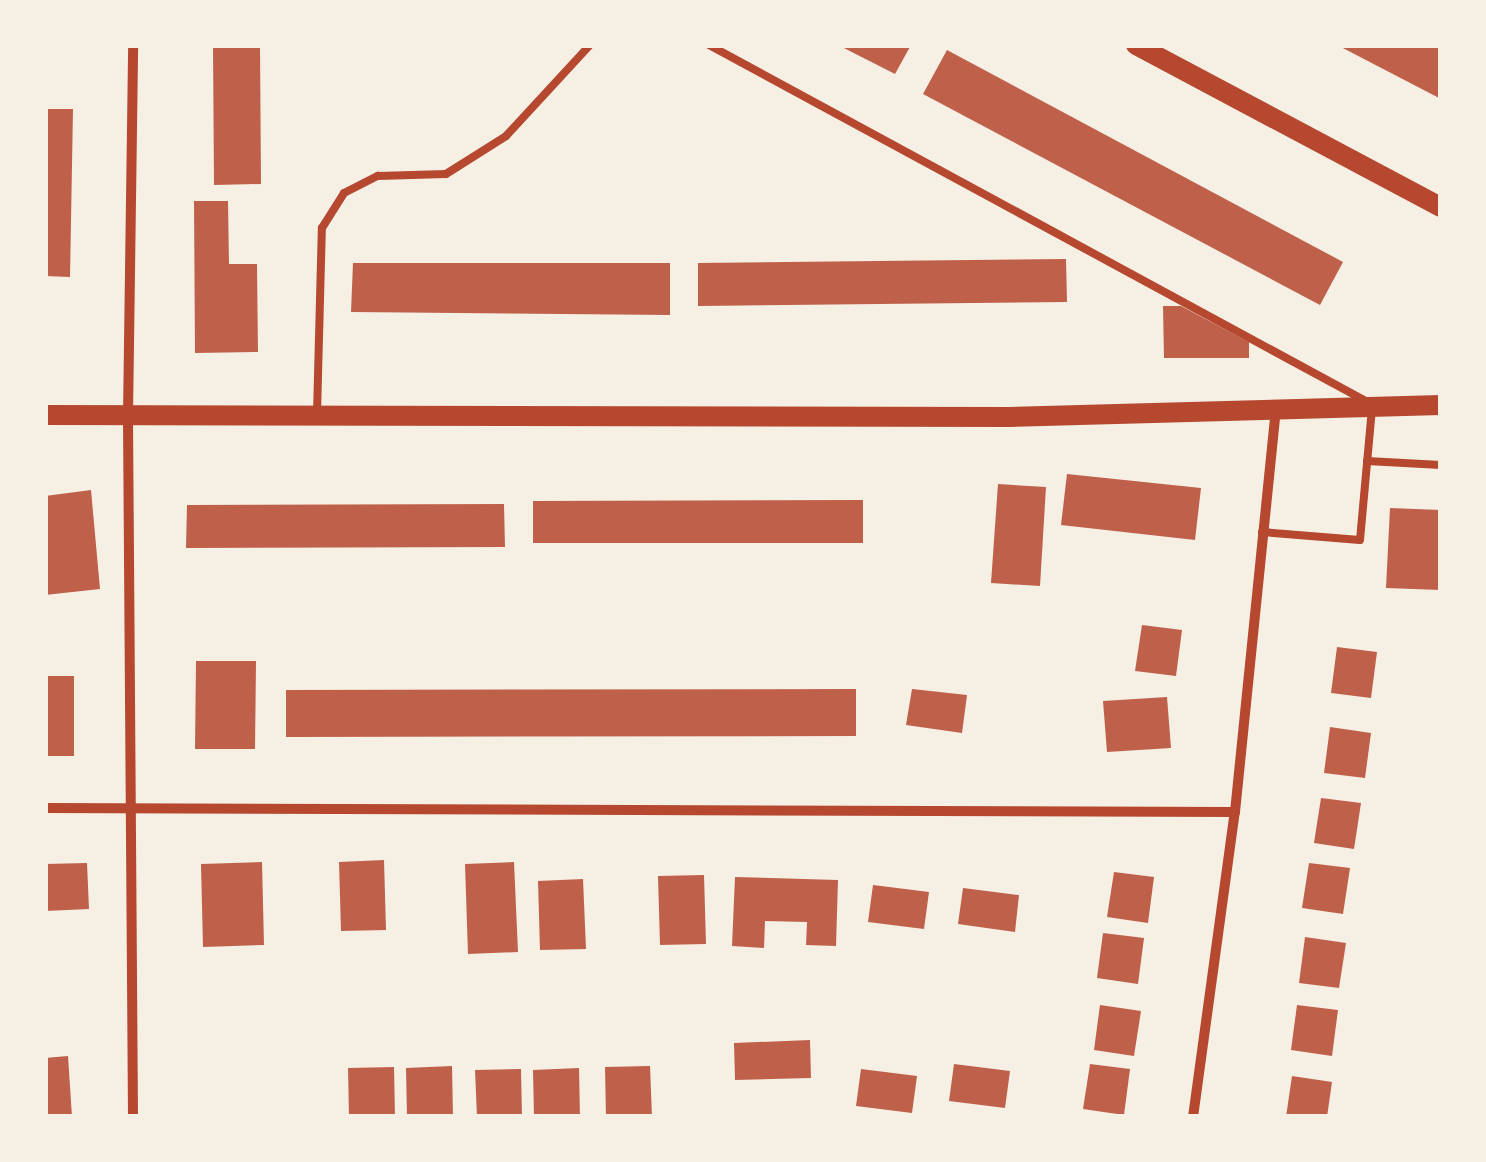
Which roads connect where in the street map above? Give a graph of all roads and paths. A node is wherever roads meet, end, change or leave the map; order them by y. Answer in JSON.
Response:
{"nodes":[{"id":1,"x":134,"y":45,"type":"edge"},
{"id":2,"x":590,"y":45,"type":"edge"},
{"id":3,"x":709,"y":45,"type":"edge"},
{"id":4,"x":1136,"y":45,"type":"edge"},
{"id":5,"x":1441,"y":206,"type":"edge"},
{"id":6,"x":1373,"y":405,"type":"junction"},
{"id":7,"x":1441,"y":405,"type":"edge"},
{"id":8,"x":1276,"y":406,"type":"junction"},
{"id":9,"x":316,"y":414,"type":"junction"},
{"id":10,"x":128,"y":415,"type":"junction"},
{"id":11,"x":45,"y":416,"type":"edge"},
{"id":12,"x":1367,"y":461,"type":"junction"},
{"id":13,"x":1441,"y":465,"type":"edge"},
{"id":14,"x":1262,"y":532,"type":"junction"},
{"id":15,"x":45,"y":808,"type":"edge"},
{"id":16,"x":130,"y":808,"type":"junction"},
{"id":17,"x":1234,"y":812,"type":"junction"},
{"id":18,"x":133,"y":1117,"type":"edge"},
{"id":19,"x":1192,"y":1117,"type":"edge"}],
"edges":[{"from":1,"to":10,"type":"street"},
{"from":2,"to":9,"type":"lane"},
{"from":3,"to":6,"type":"lane"},
{"from":4,"to":5,"type":"main road"},
{"from":6,"to":7,"type":"main road"},
{"from":6,"to":8,"type":"main road"},
{"from":6,"to":12,"type":"lane"},
{"from":8,"to":9,"type":"main road"},
{"from":8,"to":14,"type":"street"},
{"from":9,"to":10,"type":"main road"},
{"from":10,"to":11,"type":"main road"},
{"from":10,"to":16,"type":"street"},
{"from":12,"to":13,"type":"lane"},
{"from":12,"to":14,"type":"lane"},
{"from":14,"to":17,"type":"street"},
{"from":15,"to":16,"type":"street"},
{"from":16,"to":17,"type":"street"},
{"from":16,"to":18,"type":"street"},
{"from":17,"to":19,"type":"street"}]}
